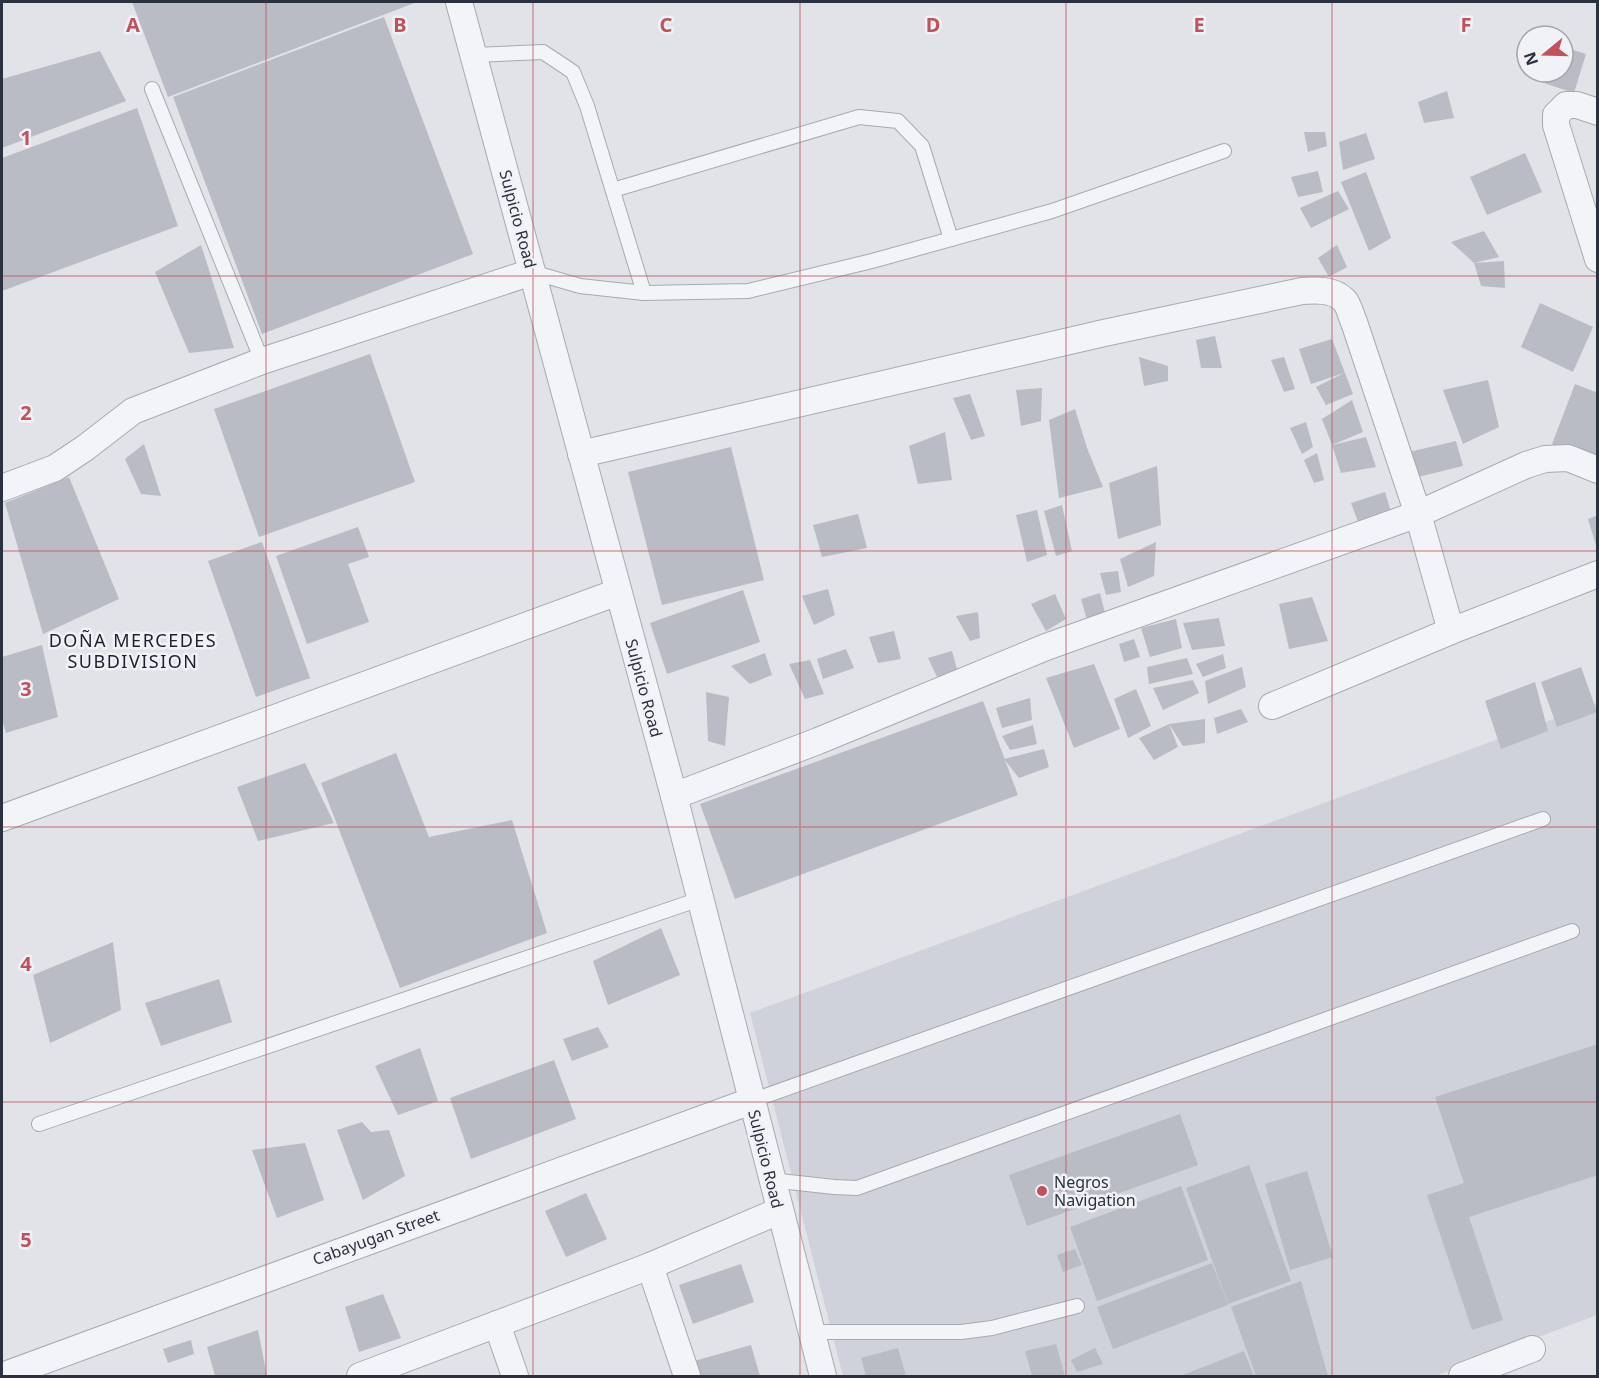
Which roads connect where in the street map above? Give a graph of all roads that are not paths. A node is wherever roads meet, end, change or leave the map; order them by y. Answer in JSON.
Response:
{"nodes":[{"id":1,"x":459,"y":2,"type":"edge"},
{"id":2,"x":473,"y":55,"type":"junction"},
{"id":3,"x":152,"y":89,"type":"dead end"},
{"id":4,"x":1587,"y":109,"type":"edge"},
{"id":5,"x":1224,"y":151,"type":"dead end"},
{"id":6,"x":613,"y":190,"type":"junction"},
{"id":7,"x":951,"y":239,"type":"junction"},
{"id":8,"x":1598,"y":259,"type":"edge"},
{"id":9,"x":532,"y":272,"type":"junction"},
{"id":10,"x":644,"y":293,"type":"junction"},
{"id":11,"x":262,"y":360,"type":"junction"},
{"id":12,"x":581,"y":454,"type":"junction"},
{"id":13,"x":1598,"y":470,"type":"edge"},
{"id":14,"x":2,"y":488,"type":"edge"},
{"id":15,"x":1418,"y":514,"type":"junction"},
{"id":16,"x":1598,"y":574,"type":"edge"},
{"id":17,"x":618,"y":592,"type":"junction"},
{"id":18,"x":1451,"y":631,"type":"junction"},
{"id":19,"x":1272,"y":706,"type":"dead end"},
{"id":20,"x":674,"y":796,"type":"junction"},
{"id":21,"x":2,"y":818,"type":"edge"},
{"id":22,"x":1543,"y":819,"type":"dead end"},
{"id":23,"x":700,"y":899,"type":"junction"},
{"id":24,"x":1572,"y":932,"type":"dead end"},
{"id":25,"x":751,"y":1101,"type":"junction"},
{"id":26,"x":39,"y":1124,"type":"dead end"},
{"id":27,"x":771,"y":1180,"type":"junction"},
{"id":28,"x":779,"y":1211,"type":"junction"},
{"id":29,"x":650,"y":1266,"type":"junction"},
{"id":30,"x":1077,"y":1306,"type":"dead end"},
{"id":31,"x":497,"y":1324,"type":"junction"},
{"id":32,"x":811,"y":1332,"type":"junction"},
{"id":33,"x":1532,"y":1349,"type":"dead end"},
{"id":34,"x":3,"y":1376,"type":"edge"},
{"id":35,"x":360,"y":1377,"type":"edge"},
{"id":36,"x":515,"y":1377,"type":"edge"},
{"id":37,"x":687,"y":1377,"type":"edge"},
{"id":38,"x":823,"y":1377,"type":"edge"},
{"id":39,"x":1462,"y":1377,"type":"edge"}],
"edges":[{"from":1,"to":2,"type":"street","name":"Sulpicio Road"},
{"from":2,"to":6,"type":"lane"},
{"from":2,"to":9,"type":"street","name":"Sulpicio Road"},
{"from":3,"to":11,"type":"lane"},
{"from":4,"to":8,"type":"street"},
{"from":5,"to":7,"type":"lane"},
{"from":6,"to":7,"type":"lane"},
{"from":6,"to":10,"type":"lane"},
{"from":7,"to":10,"type":"lane"},
{"from":9,"to":10,"type":"lane"},
{"from":9,"to":11,"type":"street"},
{"from":9,"to":12,"type":"street","name":"Sulpicio Road"},
{"from":11,"to":14,"type":"street"},
{"from":12,"to":15,"type":"street"},
{"from":12,"to":17,"type":"street","name":"Sulpicio Road"},
{"from":13,"to":15,"type":"street"},
{"from":15,"to":18,"type":"street"},
{"from":15,"to":20,"type":"street"},
{"from":16,"to":18,"type":"street"},
{"from":17,"to":20,"type":"street","name":"Sulpicio Road"},
{"from":17,"to":21,"type":"street"},
{"from":18,"to":19,"type":"street"},
{"from":20,"to":23,"type":"street","name":"Sulpicio Road"},
{"from":22,"to":25,"type":"lane"},
{"from":23,"to":25,"type":"street","name":"Sulpicio Road"},
{"from":23,"to":26,"type":"lane"},
{"from":24,"to":27,"type":"lane"},
{"from":25,"to":27,"type":"street","name":"Sulpicio Road"},
{"from":25,"to":34,"type":"street","name":"Cabayugan Street"},
{"from":27,"to":28,"type":"street","name":"Sulpicio Road"},
{"from":28,"to":29,"type":"street"},
{"from":28,"to":32,"type":"street","name":"Sulpicio Road"},
{"from":29,"to":31,"type":"street"},
{"from":29,"to":37,"type":"street"},
{"from":30,"to":32,"type":"lane"},
{"from":31,"to":35,"type":"street"},
{"from":31,"to":36,"type":"street"},
{"from":32,"to":38,"type":"street","name":"Sulpicio Road"},
{"from":33,"to":39,"type":"street"}]}
